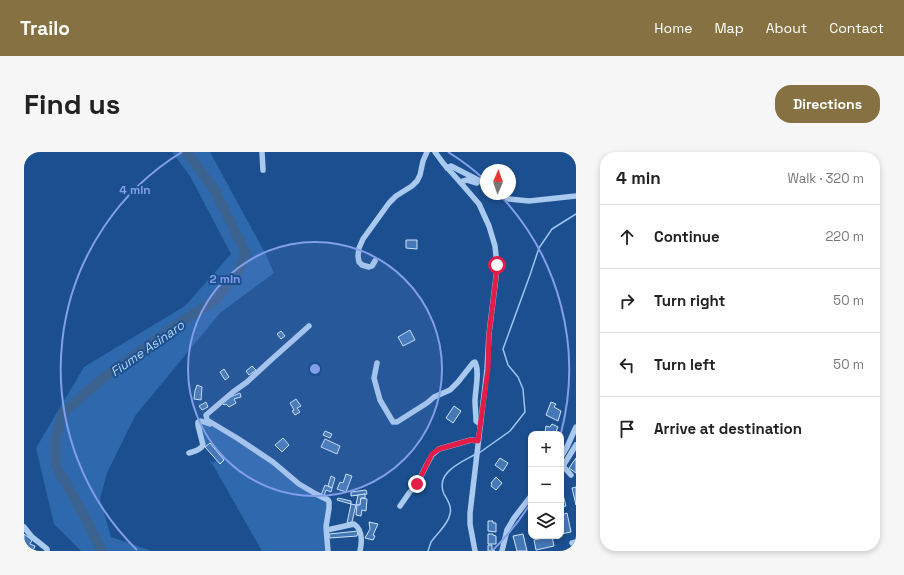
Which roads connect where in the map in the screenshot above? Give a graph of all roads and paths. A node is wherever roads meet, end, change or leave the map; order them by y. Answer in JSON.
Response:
{"nodes":[{"id":1,"x":262,"y":152,"type":"edge"},
{"id":2,"x":427,"y":152,"type":"edge"},
{"id":3,"x":435,"y":152,"type":"edge"},
{"id":4,"x":447,"y":168,"type":"junction"},
{"id":5,"x":263,"y":170,"type":"dead end"},
{"id":6,"x":460,"y":182,"type":"junction"},
{"id":7,"x":480,"y":182,"type":"edge"},
{"id":8,"x":480,"y":184,"type":"edge"},
{"id":9,"x":576,"y":196,"type":"edge"},
{"id":10,"x":516,"y":200,"type":"edge"},
{"id":11,"x":374,"y":262,"type":"dead end"},
{"id":12,"x":308,"y":326,"type":"dead end"},
{"id":13,"x":377,"y":363,"type":"dead end"},
{"id":14,"x":480,"y":424,"type":"junction"},
{"id":15,"x":576,"y":428,"type":"edge"},
{"id":16,"x":223,"y":430,"type":"junction"},
{"id":17,"x":478,"y":444,"type":"junction"},
{"id":18,"x":576,"y":445,"type":"edge"},
{"id":19,"x":564,"y":451,"type":"edge"},
{"id":20,"x":189,"y":453,"type":"dead end"},
{"id":21,"x":571,"y":476,"type":"dead end"},
{"id":22,"x":528,"y":500,"type":"edge"},
{"id":23,"x":400,"y":506,"type":"dead end"},
{"id":24,"x":24,"y":528,"type":"edge"},
{"id":25,"x":327,"y":530,"type":"junction"},
{"id":26,"x":47,"y":551,"type":"edge"},
{"id":27,"x":328,"y":551,"type":"edge"},
{"id":28,"x":360,"y":551,"type":"edge"},
{"id":29,"x":475,"y":551,"type":"edge"},
{"id":30,"x":502,"y":551,"type":"edge"}],
"edges":[{"from":1,"to":5,"type":"street"},
{"from":2,"to":11,"type":"street"},
{"from":3,"to":4,"type":"street"},
{"from":4,"to":6,"type":"street"},
{"from":4,"to":7,"type":"street"},
{"from":6,"to":8,"type":"street"},
{"from":6,"to":14,"type":"street"},
{"from":9,"to":10,"type":"street"},
{"from":12,"to":16,"type":"street"},
{"from":13,"to":14,"type":"street"},
{"from":14,"to":17,"type":"street"},
{"from":15,"to":19,"type":"street"},
{"from":16,"to":20,"type":"street"},
{"from":16,"to":25,"type":"street"},
{"from":17,"to":23,"type":"street"},
{"from":17,"to":29,"type":"street"},
{"from":18,"to":21,"type":"street"},
{"from":22,"to":30,"type":"street"},
{"from":24,"to":26,"type":"street"},
{"from":25,"to":27,"type":"street"},
{"from":25,"to":28,"type":"street"}]}
